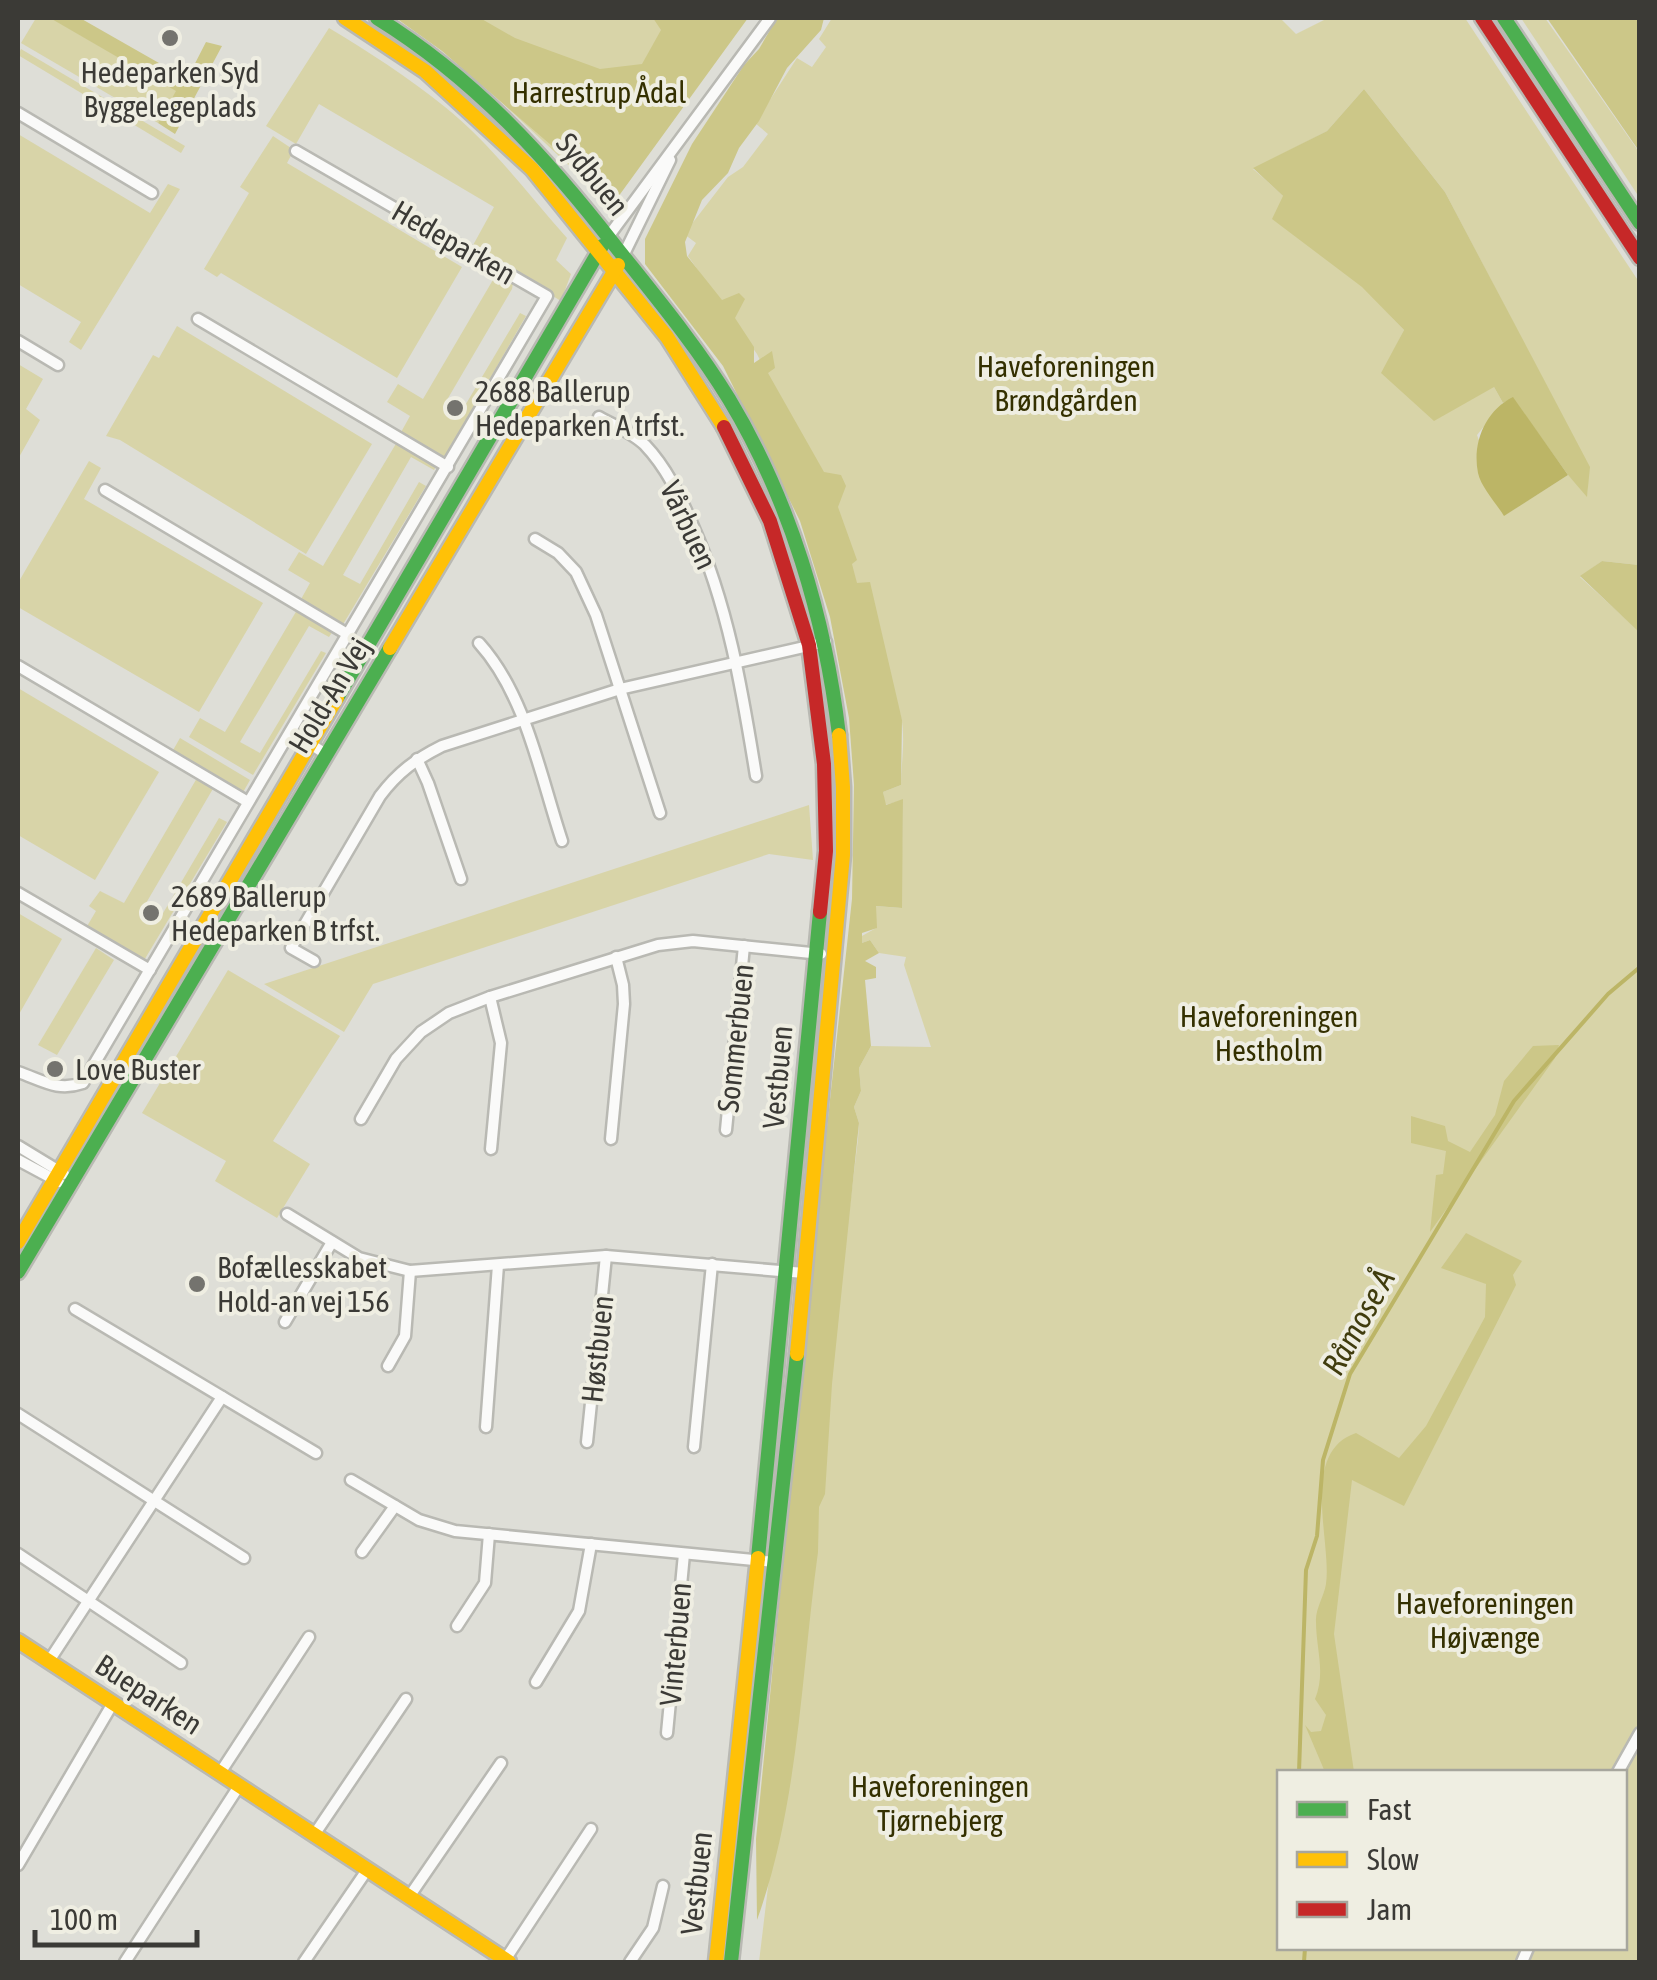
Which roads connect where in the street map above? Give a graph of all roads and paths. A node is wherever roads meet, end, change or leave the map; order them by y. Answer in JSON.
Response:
{"nodes":[{"id":1,"x":345,"y":18,"type":"edge"},
{"id":2,"x":377,"y":18,"type":"edge"},
{"id":3,"x":770,"y":18,"type":"edge"},
{"id":4,"x":1482,"y":18,"type":"edge"},
{"id":5,"x":1504,"y":18,"type":"edge"},
{"id":6,"x":18,"y":112,"type":"edge"},
{"id":7,"x":679,"y":141,"type":"junction"},
{"id":8,"x":296,"y":150,"type":"dead end"},
{"id":9,"x":152,"y":193,"type":"dead end"},
{"id":10,"x":1640,"y":222,"type":"edge"},
{"id":11,"x":608,"y":237,"type":"junction"},
{"id":12,"x":599,"y":251,"type":"junction"},
{"id":13,"x":624,"y":256,"type":"junction"},
{"id":14,"x":1640,"y":258,"type":"edge"},
{"id":15,"x":614,"y":270,"type":"junction"},
{"id":16,"x":198,"y":319,"type":"dead end"},
{"id":17,"x":18,"y":341,"type":"edge"},
{"id":18,"x":58,"y":365,"type":"dead end"},
{"id":19,"x":599,"y":417,"type":"dead end"},
{"id":20,"x":448,"y":467,"type":"junction"},
{"id":21,"x":104,"y":490,"type":"dead end"},
{"id":22,"x":535,"y":539,"type":"dead end"},
{"id":23,"x":349,"y":635,"type":"junction"},
{"id":24,"x":479,"y":642,"type":"dead end"},
{"id":25,"x":826,"y":642,"type":"junction"},
{"id":26,"x":809,"y":645,"type":"junction"},
{"id":27,"x":738,"y":662,"type":"junction"},
{"id":28,"x":18,"y":666,"type":"edge"},
{"id":29,"x":620,"y":688,"type":"junction"},
{"id":30,"x":522,"y":720,"type":"junction"},
{"id":31,"x":291,"y":732,"type":"junction"},
{"id":32,"x":310,"y":744,"type":"junction"},
{"id":33,"x":326,"y":754,"type":"junction"},
{"id":34,"x":417,"y":759,"type":"junction"},
{"id":35,"x":756,"y":776,"type":"dead end"},
{"id":36,"x":248,"y":802,"type":"junction"},
{"id":37,"x":660,"y":813,"type":"dead end"},
{"id":38,"x":562,"y":841,"type":"dead end"},
{"id":39,"x":461,"y":879,"type":"dead end"},
{"id":40,"x":18,"y":893,"type":"edge"},
{"id":41,"x":744,"y":946,"type":"junction"},
{"id":42,"x":824,"y":954,"type":"junction"},
{"id":43,"x":616,"y":957,"type":"junction"},
{"id":44,"x":314,"y":961,"type":"dead end"},
{"id":45,"x":150,"y":970,"type":"junction"},
{"id":46,"x":490,"y":997,"type":"junction"},
{"id":47,"x":18,"y":1072,"type":"edge"},
{"id":48,"x":361,"y":1119,"type":"dead end"},
{"id":49,"x":726,"y":1130,"type":"dead end"},
{"id":50,"x":611,"y":1139,"type":"dead end"},
{"id":51,"x":18,"y":1146,"type":"edge"},
{"id":52,"x":491,"y":1149,"type":"dead end"},
{"id":53,"x":18,"y":1160,"type":"edge"},
{"id":54,"x":57,"y":1176,"type":"junction"},
{"id":55,"x":70,"y":1183,"type":"junction"},
{"id":56,"x":287,"y":1214,"type":"dead end"},
{"id":57,"x":18,"y":1242,"type":"edge"},
{"id":58,"x":332,"y":1242,"type":"junction"},
{"id":59,"x":606,"y":1256,"type":"junction"},
{"id":60,"x":498,"y":1264,"type":"junction"},
{"id":61,"x":712,"y":1264,"type":"junction"},
{"id":62,"x":410,"y":1271,"type":"junction"},
{"id":63,"x":18,"y":1272,"type":"edge"},
{"id":64,"x":787,"y":1272,"type":"junction"},
{"id":65,"x":804,"y":1273,"type":"junction"},
{"id":66,"x":75,"y":1309,"type":"dead end"},
{"id":67,"x":285,"y":1322,"type":"dead end"},
{"id":68,"x":388,"y":1366,"type":"dead end"},
{"id":69,"x":222,"y":1397,"type":"junction"},
{"id":70,"x":18,"y":1414,"type":"edge"},
{"id":71,"x":486,"y":1426,"type":"dead end"},
{"id":72,"x":587,"y":1442,"type":"dead end"},
{"id":73,"x":694,"y":1447,"type":"dead end"},
{"id":74,"x":316,"y":1454,"type":"dead end"},
{"id":75,"x":351,"y":1480,"type":"dead end"},
{"id":76,"x":154,"y":1501,"type":"junction"},
{"id":77,"x":395,"y":1506,"type":"junction"},
{"id":78,"x":490,"y":1534,"type":"junction"},
{"id":79,"x":591,"y":1544,"type":"junction"},
{"id":80,"x":362,"y":1552,"type":"dead end"},
{"id":81,"x":18,"y":1554,"type":"edge"},
{"id":82,"x":684,"y":1554,"type":"junction"},
{"id":83,"x":244,"y":1558,"type":"dead end"},
{"id":84,"x":756,"y":1561,"type":"junction"},
{"id":85,"x":774,"y":1562,"type":"junction"},
{"id":86,"x":89,"y":1602,"type":"junction"},
{"id":87,"x":457,"y":1626,"type":"dead end"},
{"id":88,"x":310,"y":1636,"type":"dead end"},
{"id":89,"x":18,"y":1641,"type":"edge"},
{"id":90,"x":49,"y":1661,"type":"junction"},
{"id":91,"x":181,"y":1663,"type":"dead end"},
{"id":92,"x":536,"y":1682,"type":"dead end"},
{"id":93,"x":406,"y":1699,"type":"dead end"},
{"id":94,"x":113,"y":1703,"type":"junction"},
{"id":95,"x":1640,"y":1733,"type":"edge"},
{"id":96,"x":666,"y":1734,"type":"dead end"},
{"id":97,"x":501,"y":1764,"type":"dead end"},
{"id":98,"x":1619,"y":1770,"type":"edge"},
{"id":99,"x":220,"y":1774,"type":"junction"},
{"id":100,"x":239,"y":1786,"type":"junction"},
{"id":101,"x":591,"y":1829,"type":"dead end"},
{"id":102,"x":314,"y":1835,"type":"junction"},
{"id":103,"x":18,"y":1865,"type":"edge"},
{"id":104,"x":367,"y":1870,"type":"junction"},
{"id":105,"x":663,"y":1886,"type":"dead end"},
{"id":106,"x":409,"y":1897,"type":"junction"},
{"id":107,"x":500,"y":1960,"type":"edge"},
{"id":108,"x":124,"y":1962,"type":"edge"},
{"id":109,"x":304,"y":1962,"type":"edge"},
{"id":110,"x":630,"y":1962,"type":"edge"},
{"id":111,"x":716,"y":1962,"type":"edge"},
{"id":112,"x":731,"y":1962,"type":"edge"}],
"edges":[{"from":1,"to":12,"type":"main road","name":"Sydbuen"},
{"from":2,"to":11,"type":"main road","name":"Sydbuen"},
{"from":3,"to":7,"type":"street","name":"Hold-An Vej"},
{"from":4,"to":14,"type":"main road"},
{"from":5,"to":10,"type":"main road"},
{"from":6,"to":9,"type":"street"},
{"from":7,"to":11,"type":"street","name":"Hold-An Vej"},
{"from":7,"to":13,"type":"street","name":"Hold-An Vej"},
{"from":8,"to":20,"type":"street","name":"Hedeparken"},
{"from":11,"to":12,"type":"main road","name":"Hold-An Vej"},
{"from":11,"to":13,"type":"main road","name":"Sydbuen"},
{"from":12,"to":15,"type":"main road","name":"Vestbuen"},
{"from":12,"to":32,"type":"main road","name":"Hold-An Vej"},
{"from":13,"to":15,"type":"main road","name":"Hold-An Vej"},
{"from":13,"to":25,"type":"main road","name":"Vestbuen"},
{"from":15,"to":26,"type":"main road","name":"Vestbuen"},
{"from":15,"to":33,"type":"main road","name":"Hold-An Vej"},
{"from":16,"to":20,"type":"street"},
{"from":17,"to":18,"type":"street"},
{"from":19,"to":27,"type":"street","name":"Vårbuen"},
{"from":20,"to":23,"type":"street","name":"Hedeparken"},
{"from":21,"to":23,"type":"street"},
{"from":22,"to":29,"type":"street"},
{"from":23,"to":31,"type":"street","name":"Hedeparken"},
{"from":24,"to":30,"type":"street"},
{"from":25,"to":26,"type":"street"},
{"from":25,"to":42,"type":"main road","name":"Vestbuen"},
{"from":26,"to":27,"type":"street"},
{"from":26,"to":42,"type":"main road","name":"Vestbuen"},
{"from":27,"to":29,"type":"street"},
{"from":27,"to":35,"type":"street","name":"Vårbuen"},
{"from":28,"to":36,"type":"street"},
{"from":29,"to":30,"type":"street"},
{"from":29,"to":37,"type":"street"},
{"from":30,"to":34,"type":"street"},
{"from":30,"to":38,"type":"street"},
{"from":31,"to":32,"type":"street"},
{"from":31,"to":36,"type":"street","name":"Hedeparken"},
{"from":32,"to":33,"type":"street"},
{"from":32,"to":54,"type":"main road","name":"Hold-An Vej"},
{"from":33,"to":55,"type":"main road","name":"Hold-An Vej"},
{"from":34,"to":39,"type":"street"},
{"from":34,"to":44,"type":"street"},
{"from":36,"to":45,"type":"street","name":"Hedeparken"},
{"from":40,"to":45,"type":"street"},
{"from":41,"to":42,"type":"street","name":"Sommerbuen"},
{"from":41,"to":43,"type":"street","name":"Sommerbuen"},
{"from":41,"to":49,"type":"street","name":"Sommerbuen"},
{"from":42,"to":64,"type":"main road","name":"Vestbuen"},
{"from":42,"to":65,"type":"main road","name":"Vestbuen"},
{"from":43,"to":46,"type":"street","name":"Sommerbuen"},
{"from":43,"to":50,"type":"street"},
{"from":45,"to":47,"type":"street","name":"Hedeparken"},
{"from":46,"to":48,"type":"street","name":"Sommerbuen"},
{"from":46,"to":52,"type":"street"},
{"from":51,"to":54,"type":"street"},
{"from":53,"to":54,"type":"street"},
{"from":54,"to":55,"type":"street"},
{"from":54,"to":57,"type":"main road","name":"Hold-An Vej"},
{"from":55,"to":63,"type":"main road","name":"Hold-An Vej"},
{"from":56,"to":58,"type":"street","name":"Høstbuen"},
{"from":58,"to":62,"type":"street","name":"Høstbuen"},
{"from":58,"to":67,"type":"street"},
{"from":59,"to":60,"type":"street","name":"Høstbuen"},
{"from":59,"to":61,"type":"street","name":"Høstbuen"},
{"from":59,"to":72,"type":"street","name":"Høstbuen"},
{"from":60,"to":62,"type":"street","name":"Høstbuen"},
{"from":60,"to":71,"type":"street"},
{"from":61,"to":64,"type":"street","name":"Høstbuen"},
{"from":61,"to":73,"type":"street"},
{"from":62,"to":68,"type":"street"},
{"from":64,"to":65,"type":"street","name":"Høstbuen"},
{"from":64,"to":84,"type":"main road","name":"Vestbuen"},
{"from":65,"to":85,"type":"main road","name":"Vestbuen"},
{"from":66,"to":69,"type":"street"},
{"from":69,"to":74,"type":"street"},
{"from":69,"to":76,"type":"street","name":"Bueparken"},
{"from":70,"to":76,"type":"street"},
{"from":75,"to":77,"type":"street","name":"Vinterbuen"},
{"from":76,"to":83,"type":"street"},
{"from":76,"to":86,"type":"street","name":"Bueparken"},
{"from":77,"to":78,"type":"street","name":"Vinterbuen"},
{"from":77,"to":80,"type":"street"},
{"from":78,"to":79,"type":"street","name":"Vinterbuen"},
{"from":78,"to":87,"type":"street"},
{"from":79,"to":82,"type":"street","name":"Vinterbuen"},
{"from":79,"to":92,"type":"street"},
{"from":81,"to":86,"type":"street","name":"Bueparken"},
{"from":82,"to":84,"type":"street","name":"Vinterbuen"},
{"from":82,"to":96,"type":"street","name":"Vinterbuen"},
{"from":84,"to":85,"type":"street","name":"Vinterbuen"},
{"from":84,"to":111,"type":"main road","name":"Vestbuen"},
{"from":85,"to":112,"type":"main road","name":"Vestbuen"},
{"from":86,"to":90,"type":"street","name":"Bueparken"},
{"from":86,"to":91,"type":"street","name":"Bueparken"},
{"from":88,"to":99,"type":"street","name":"Bueparken"},
{"from":89,"to":90,"type":"main road","name":"Bueparken"},
{"from":90,"to":94,"type":"main road","name":"Bueparken"},
{"from":93,"to":102,"type":"street"},
{"from":94,"to":99,"type":"main road","name":"Bueparken"},
{"from":94,"to":103,"type":"street"},
{"from":95,"to":98,"type":"street"},
{"from":97,"to":106,"type":"street"},
{"from":99,"to":100,"type":"main road","name":"Bueparken"},
{"from":100,"to":102,"type":"main road","name":"Bueparken"},
{"from":100,"to":108,"type":"street"},
{"from":101,"to":107,"type":"street","name":"Bueparken"},
{"from":102,"to":104,"type":"main road","name":"Bueparken"},
{"from":104,"to":106,"type":"main road","name":"Bueparken"},
{"from":104,"to":109,"type":"street"},
{"from":105,"to":110,"type":"street"},
{"from":106,"to":107,"type":"main road","name":"Bueparken"}]}
